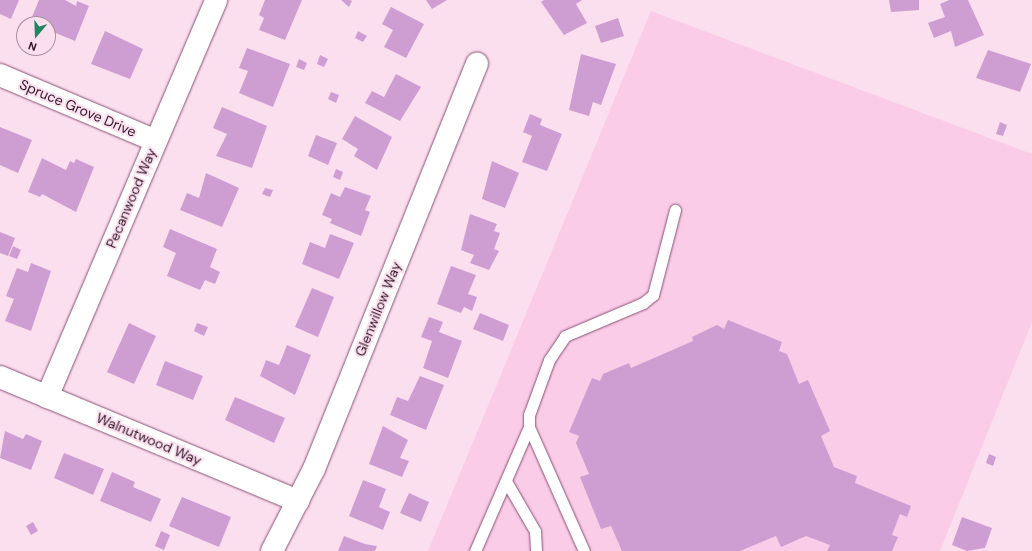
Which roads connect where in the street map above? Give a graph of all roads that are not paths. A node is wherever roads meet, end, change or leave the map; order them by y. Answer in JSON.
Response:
{"nodes":[{"id":1,"x":216,"y":0,"type":"edge"},
{"id":2,"x":478,"y":63,"type":"dead end"},
{"id":3,"x":0,"y":75,"type":"edge"},
{"id":4,"x":156,"y":141,"type":"junction"},
{"id":5,"x":675,"y":210,"type":"dead end"},
{"id":6,"x":0,"y":377,"type":"edge"},
{"id":7,"x":47,"y":397,"type":"junction"},
{"id":8,"x":529,"y":427,"type":"junction"},
{"id":9,"x":506,"y":481,"type":"junction"},
{"id":10,"x":298,"y":501,"type":"junction"},
{"id":11,"x":272,"y":551,"type":"edge"},
{"id":12,"x":475,"y":551,"type":"edge"},
{"id":13,"x":536,"y":551,"type":"edge"},
{"id":14,"x":584,"y":551,"type":"edge"}],
"edges":[{"from":1,"to":4,"type":"street","name":"Pecanwood Way"},
{"from":2,"to":10,"type":"street","name":"Glenwillow Way"},
{"from":3,"to":4,"type":"street","name":"Spruce Grove Drive"},
{"from":4,"to":7,"type":"street","name":"Pecanwood Way"},
{"from":5,"to":8,"type":"lane"},
{"from":6,"to":7,"type":"street","name":"Walnutwood Way"},
{"from":7,"to":10,"type":"street","name":"Walnutwood Way"},
{"from":8,"to":9,"type":"lane"},
{"from":8,"to":14,"type":"lane"},
{"from":9,"to":12,"type":"lane"},
{"from":9,"to":13,"type":"lane"},
{"from":10,"to":11,"type":"street","name":"Glenwillow Way"}]}
